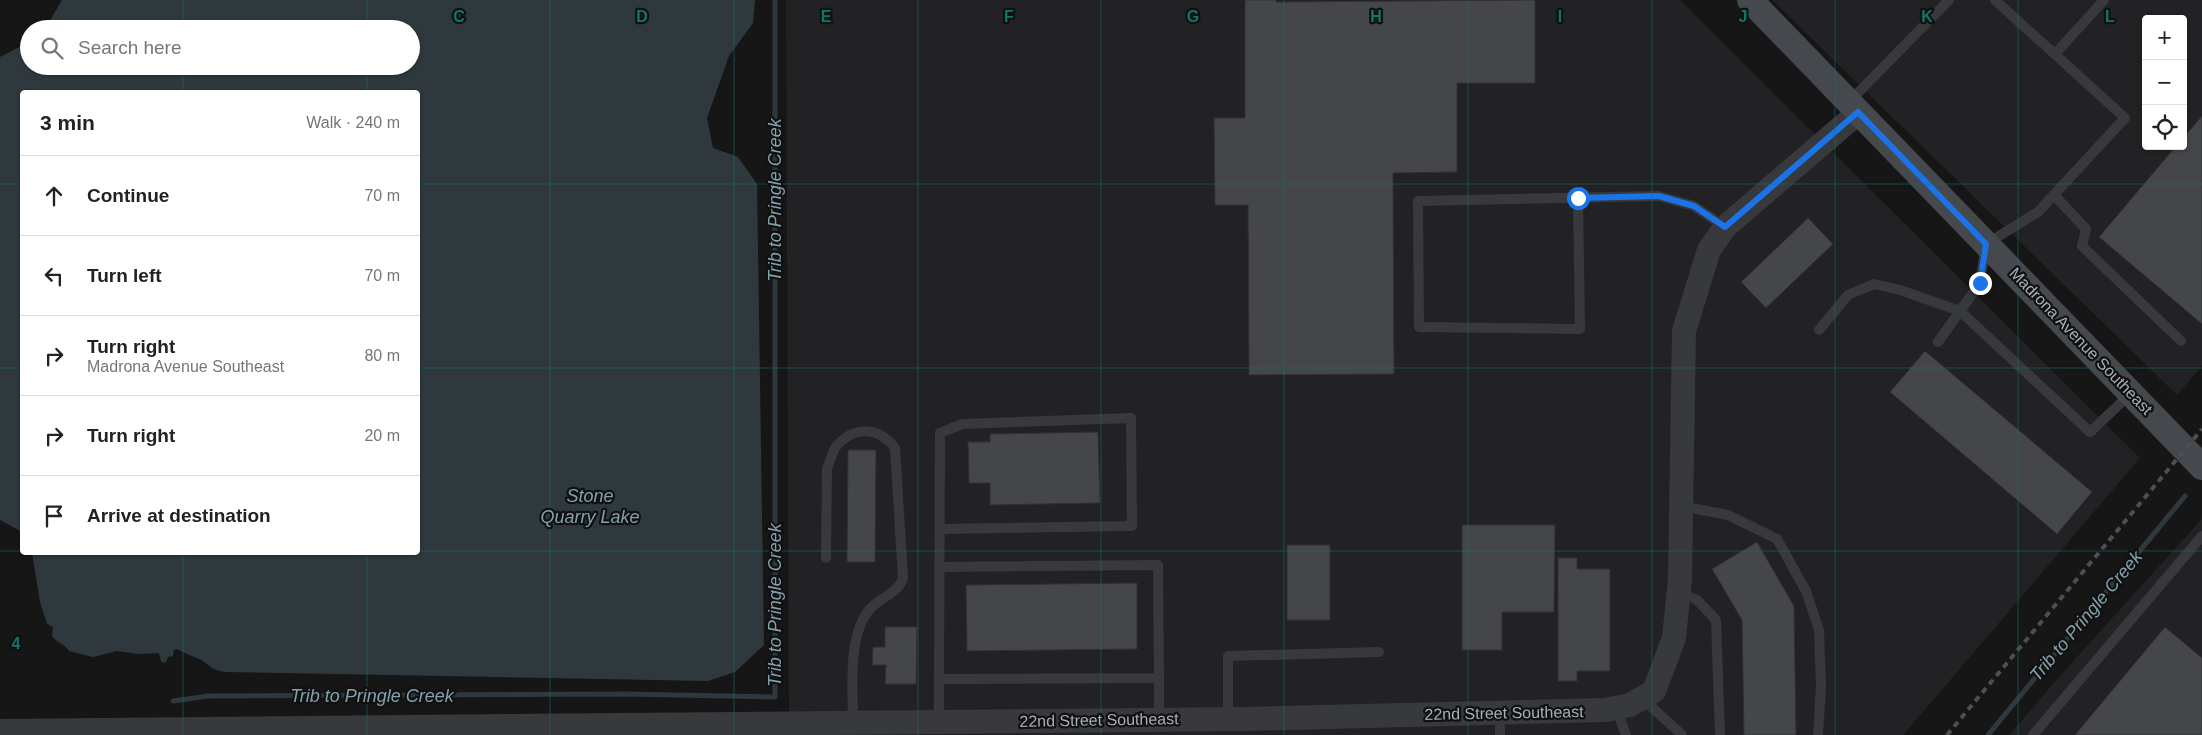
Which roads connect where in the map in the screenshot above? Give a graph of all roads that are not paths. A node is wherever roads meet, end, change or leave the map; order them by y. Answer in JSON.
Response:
{"nodes":[{"id":1,"x":1750,"y":0,"type":"edge"},
{"id":2,"x":1949,"y":0,"type":"edge"},
{"id":3,"x":1995,"y":0,"type":"edge"},
{"id":4,"x":2104,"y":0,"type":"edge"},
{"id":5,"x":2055,"y":54,"type":"junction"},
{"id":6,"x":1854,"y":107,"type":"junction"},
{"id":7,"x":2054,"y":195,"type":"junction"},
{"id":8,"x":1578,"y":198,"type":"junction"},
{"id":9,"x":1725,"y":227,"type":"junction"},
{"id":10,"x":1986,"y":244,"type":"junction"},
{"id":11,"x":1960,"y":311,"type":"junction"},
{"id":12,"x":1819,"y":330,"type":"dead end"},
{"id":13,"x":2181,"y":341,"type":"dead end"},
{"id":14,"x":1938,"y":342,"type":"dead end"},
{"id":15,"x":2131,"y":394,"type":"junction"},
{"id":16,"x":2202,"y":467,"type":"edge"},
{"id":17,"x":1681,"y":506,"type":"junction"},
{"id":18,"x":940,"y":529,"type":"junction"},
{"id":19,"x":2202,"y":536,"type":"edge"},
{"id":20,"x":826,"y":558,"type":"dead end"},
{"id":21,"x":939,"y":567,"type":"junction"},
{"id":22,"x":1678,"y":592,"type":"junction"},
{"id":23,"x":1378,"y":652,"type":"dead end"},
{"id":24,"x":1159,"y":678,"type":"junction"},
{"id":25,"x":938,"y":679,"type":"junction"},
{"id":26,"x":1648,"y":695,"type":"junction"},
{"id":27,"x":1616,"y":708,"type":"junction"},
{"id":28,"x":1228,"y":719,"type":"junction"},
{"id":29,"x":1159,"y":720,"type":"junction"},
{"id":30,"x":853,"y":723,"type":"junction"},
{"id":31,"x":1500,"y":724,"type":"edge"},
{"id":32,"x":935,"y":726,"type":"edge"},
{"id":33,"x":1027,"y":728,"type":"edge"},
{"id":34,"x":790,"y":729,"type":"edge"},
{"id":35,"x":883,"y":729,"type":"edge"},
{"id":36,"x":585,"y":730,"type":"edge"},
{"id":37,"x":697,"y":730,"type":"edge"},
{"id":38,"x":0,"y":731,"type":"edge"},
{"id":39,"x":372,"y":731,"type":"edge"},
{"id":40,"x":196,"y":732,"type":"edge"},
{"id":41,"x":1626,"y":735,"type":"edge"},
{"id":42,"x":1682,"y":735,"type":"edge"},
{"id":43,"x":1720,"y":735,"type":"edge"},
{"id":44,"x":1818,"y":735,"type":"edge"},
{"id":45,"x":2033,"y":735,"type":"edge"}],
"edges":[{"from":1,"to":6,"type":"main road","name":"Madrona Avenue Southeast"},
{"from":2,"to":6,"type":"lane"},
{"from":3,"to":5,"type":"lane"},
{"from":4,"to":5,"type":"lane"},
{"from":5,"to":7,"type":"lane"},
{"from":6,"to":9,"type":"street"},
{"from":6,"to":10,"type":"main road","name":"Madrona Avenue Southeast"},
{"from":7,"to":10,"type":"lane"},
{"from":7,"to":13,"type":"lane"},
{"from":8,"to":8,"type":"lane"},
{"from":8,"to":9,"type":"lane"},
{"from":9,"to":17,"type":"street"},
{"from":10,"to":11,"type":"lane"},
{"from":10,"to":15,"type":"main road","name":"Madrona Avenue Southeast"},
{"from":11,"to":12,"type":"lane"},
{"from":11,"to":14,"type":"lane"},
{"from":11,"to":15,"type":"lane"},
{"from":15,"to":16,"type":"main road","name":"Madrona Avenue Southeast"},
{"from":17,"to":22,"type":"street"},
{"from":17,"to":44,"type":"lane"},
{"from":18,"to":18,"type":"lane"},
{"from":18,"to":21,"type":"lane"},
{"from":19,"to":45,"type":"lane"},
{"from":20,"to":30,"type":"lane"},
{"from":21,"to":24,"type":"lane"},
{"from":21,"to":25,"type":"lane"},
{"from":22,"to":26,"type":"street"},
{"from":22,"to":43,"type":"lane"},
{"from":23,"to":28,"type":"lane"},
{"from":24,"to":25,"type":"lane"},
{"from":24,"to":29,"type":"lane"},
{"from":25,"to":32,"type":"lane"},
{"from":26,"to":27,"type":"street","name":"22nd Street Southeast"},
{"from":26,"to":42,"type":"lane"},
{"from":27,"to":31,"type":"street","name":"22nd Street Southeast"},
{"from":27,"to":41,"type":"lane"},
{"from":28,"to":29,"type":"street","name":"22nd Street Southeast"},
{"from":28,"to":31,"type":"street","name":"22nd Street Southeast"},
{"from":29,"to":33,"type":"street","name":"22nd Street Southeast"},
{"from":30,"to":34,"type":"street","name":"22nd Street Southeast"},
{"from":30,"to":35,"type":"street","name":"22nd Street Southeast"},
{"from":32,"to":33,"type":"street","name":"22nd Street Southeast"},
{"from":32,"to":35,"type":"street","name":"22nd Street Southeast"},
{"from":34,"to":37,"type":"street","name":"22nd Street Southeast"},
{"from":36,"to":37,"type":"street","name":"22nd Street Southeast"},
{"from":36,"to":39,"type":"street","name":"22nd Street Southeast"},
{"from":38,"to":40,"type":"street","name":"22nd Street Southeast"},
{"from":39,"to":40,"type":"street","name":"22nd Street Southeast"}]}
